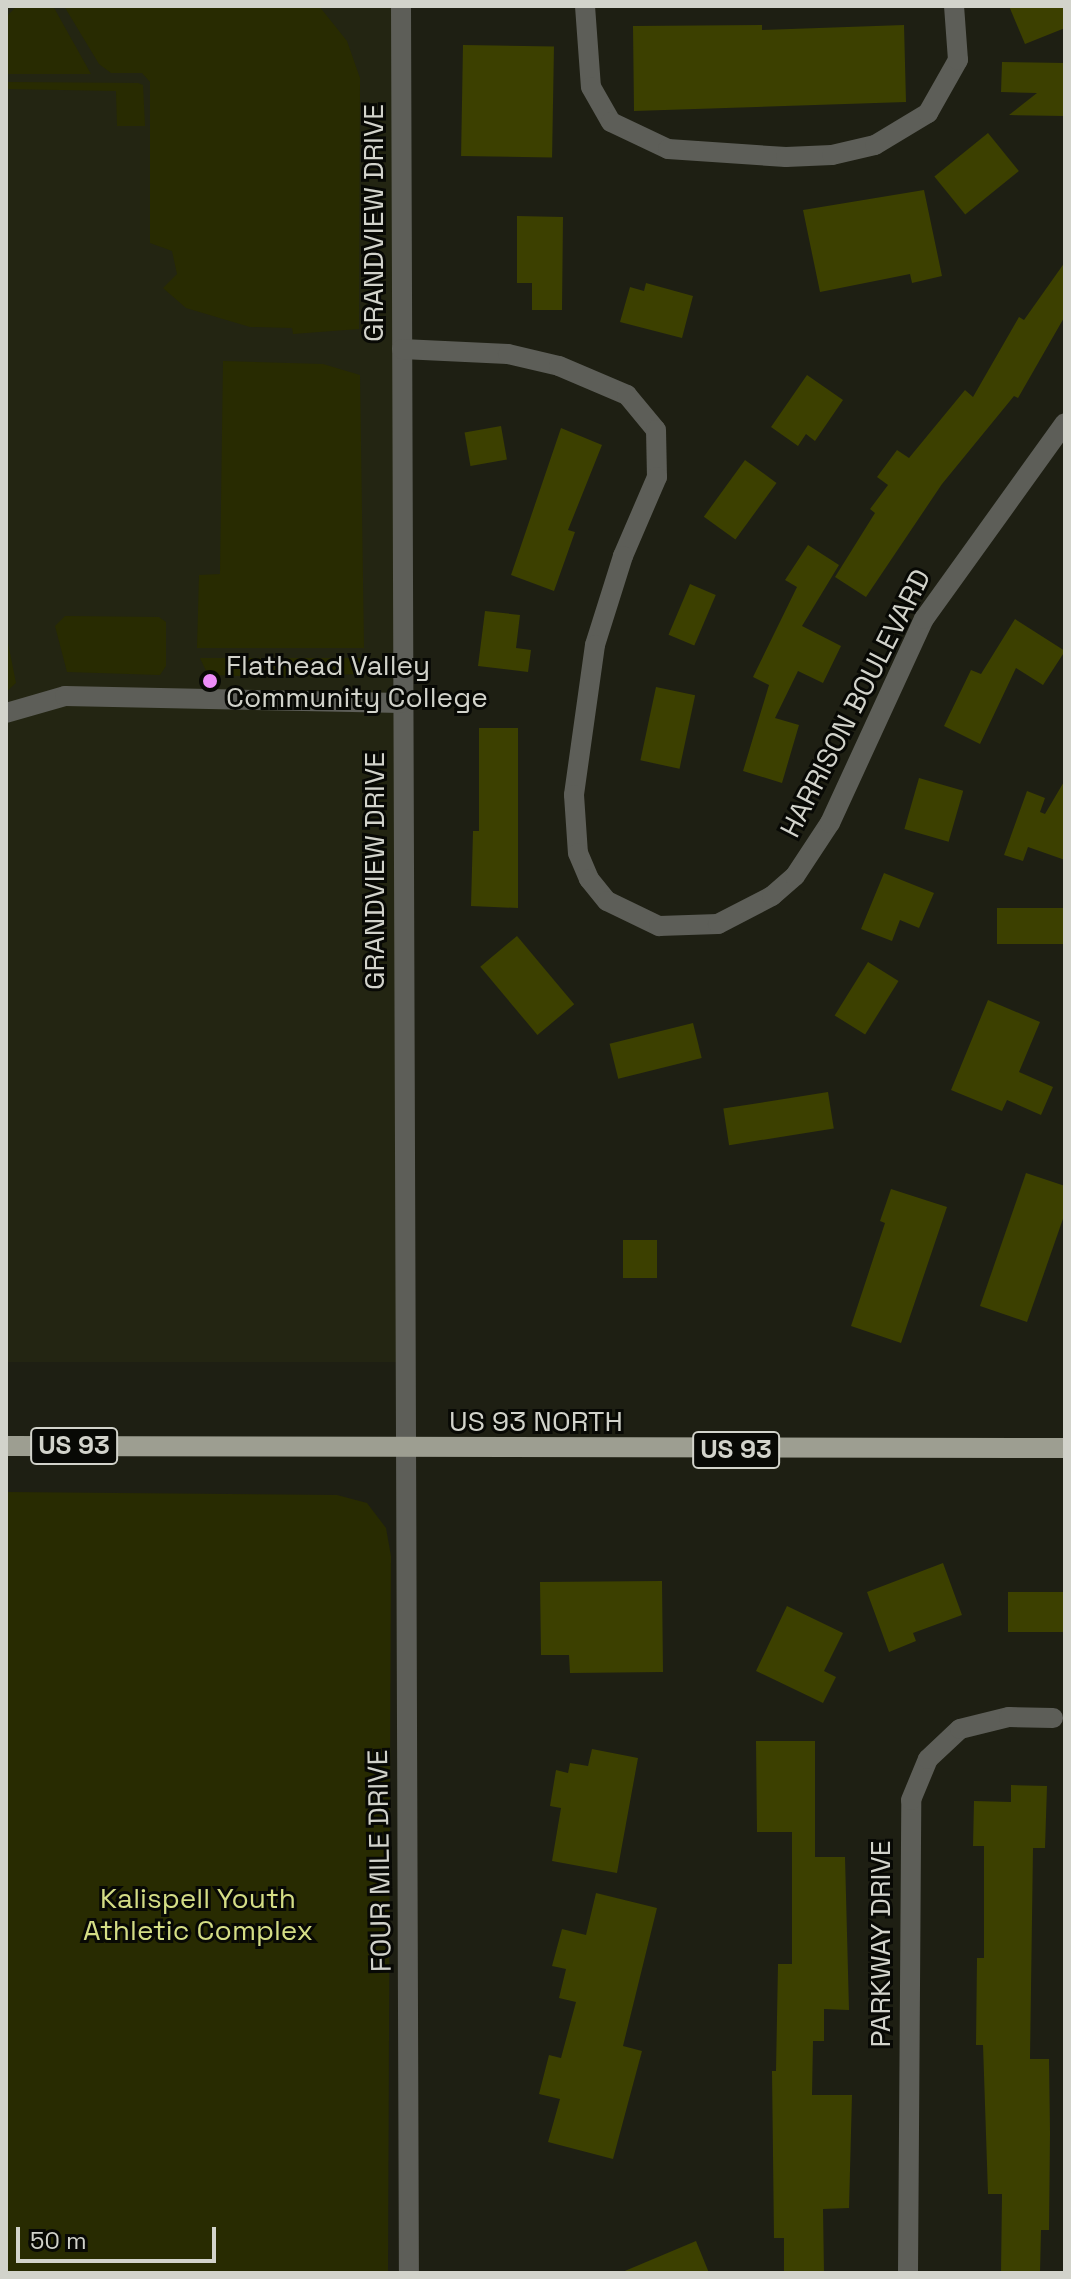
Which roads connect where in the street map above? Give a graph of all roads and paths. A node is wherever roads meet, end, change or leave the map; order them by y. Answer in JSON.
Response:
{"nodes":[{"id":1,"x":401,"y":6,"type":"edge"},
{"id":2,"x":585,"y":6,"type":"edge"},
{"id":3,"x":954,"y":6,"type":"edge"},
{"id":4,"x":402,"y":349,"type":"junction"},
{"id":5,"x":1065,"y":423,"type":"edge"},
{"id":6,"x":401,"y":703,"type":"junction"},
{"id":7,"x":6,"y":713,"type":"edge"},
{"id":8,"x":6,"y":1446,"type":"edge"},
{"id":9,"x":407,"y":1448,"type":"junction"},
{"id":10,"x":1065,"y":1448,"type":"edge"},
{"id":11,"x":1053,"y":1718,"type":"dead end"},
{"id":12,"x":409,"y":2273,"type":"edge"},
{"id":13,"x":908,"y":2273,"type":"edge"}],
"edges":[{"from":1,"to":4,"type":"street","name":"GRANDVIEW DRIVE"},
{"from":2,"to":3,"type":"street"},
{"from":4,"to":5,"type":"street","name":"HARRISON BOULEVARD"},
{"from":4,"to":6,"type":"street","name":"GRANDVIEW DRIVE"},
{"from":6,"to":7,"type":"street"},
{"from":6,"to":9,"type":"street","name":"GRANDVIEW DRIVE"},
{"from":8,"to":9,"type":"main road","name":"US 93 NORTH","number":"US 93"},
{"from":9,"to":10,"type":"main road","name":"US 93 NORTH","number":"US 93"},
{"from":9,"to":12,"type":"street","name":"FOUR MILE DRIVE"},
{"from":11,"to":13,"type":"street","name":"PARKWAY DRIVE"}]}
